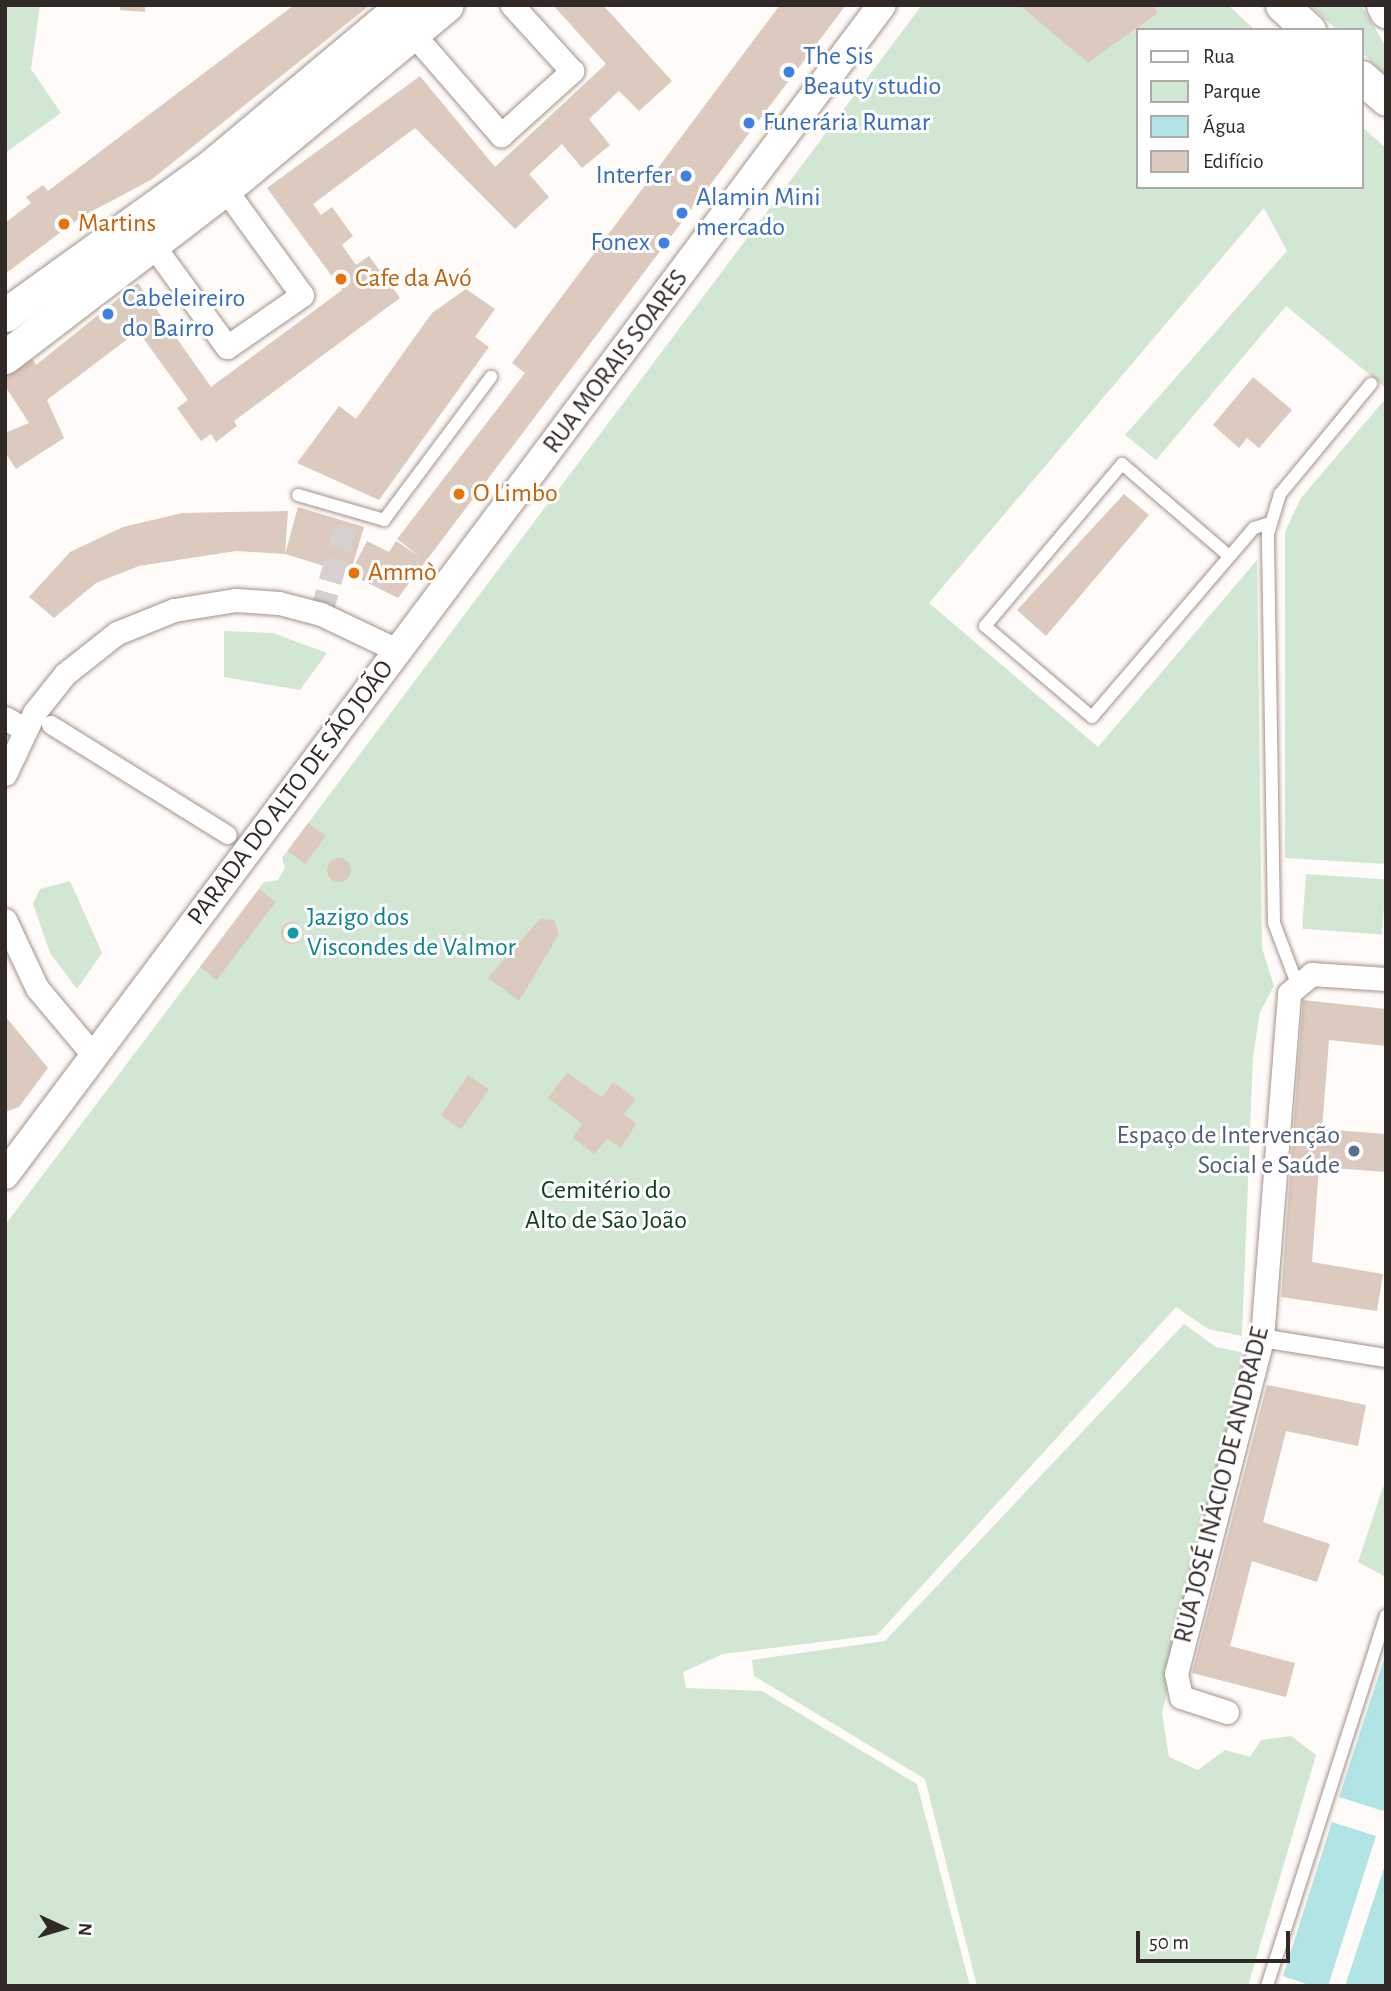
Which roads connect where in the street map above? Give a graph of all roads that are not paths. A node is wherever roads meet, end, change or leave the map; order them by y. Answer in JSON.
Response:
{"nodes":[{"id":1,"x":447,"y":5,"type":"edge"},
{"id":2,"x":512,"y":5,"type":"edge"},
{"id":3,"x":883,"y":5,"type":"edge"},
{"id":4,"x":1282,"y":5,"type":"edge"},
{"id":5,"x":1382,"y":5,"type":"edge"},
{"id":6,"x":1386,"y":10,"type":"edge"},
{"id":7,"x":403,"y":18,"type":"edge"},
{"id":8,"x":1307,"y":28,"type":"edge"},
{"id":9,"x":1363,"y":79,"type":"edge"},
{"id":10,"x":1386,"y":99,"type":"edge"},
{"id":11,"x":218,"y":178,"type":"junction"},
{"id":12,"x":145,"y":231,"type":"junction"},
{"id":13,"x":5,"y":316,"type":"edge"},
{"id":14,"x":5,"y":357,"type":"edge"},
{"id":15,"x":491,"y":376,"type":"dead end"},
{"id":16,"x":1371,"y":384,"type":"dead end"},
{"id":17,"x":298,"y":495,"type":"dead end"},
{"id":18,"x":1270,"y":523,"type":"junction"},
{"id":19,"x":1229,"y":556,"type":"junction"},
{"id":20,"x":399,"y":651,"type":"junction"},
{"id":21,"x":15,"y":724,"type":"edge"},
{"id":22,"x":51,"y":725,"type":"dead end"},
{"id":23,"x":5,"y":774,"type":"edge"},
{"id":24,"x":228,"y":835,"type":"dead end"},
{"id":25,"x":5,"y":920,"type":"edge"},
{"id":26,"x":1386,"y":979,"type":"edge"},
{"id":27,"x":1296,"y":981,"type":"junction"},
{"id":28,"x":94,"y":1056,"type":"junction"},
{"id":29,"x":6,"y":1172,"type":"edge"},
{"id":30,"x":1262,"y":1338,"type":"junction"},
{"id":31,"x":1386,"y":1358,"type":"edge"},
{"id":32,"x":1386,"y":1616,"type":"edge"},
{"id":33,"x":1227,"y":1712,"type":"dead end"},
{"id":34,"x":1267,"y":1986,"type":"edge"}],
"edges":[{"from":1,"to":7,"type":"main road"},
{"from":2,"to":7,"type":"street"},
{"from":3,"to":20,"type":"street","name":"RUA MORAIS SOARES"},
{"from":4,"to":8,"type":"main road"},
{"from":5,"to":6,"type":"main road"},
{"from":7,"to":11,"type":"main road"},
{"from":9,"to":10,"type":"main road"},
{"from":11,"to":12,"type":"main road"},
{"from":11,"to":12,"type":"street"},
{"from":12,"to":13,"type":"main road"},
{"from":12,"to":14,"type":"main road"},
{"from":15,"to":17,"type":"lane"},
{"from":16,"to":18,"type":"lane"},
{"from":18,"to":19,"type":"lane"},
{"from":18,"to":27,"type":"lane"},
{"from":19,"to":19,"type":"lane"},
{"from":20,"to":21,"type":"street","name":"PARADA DO ALTO DE SÃO JOÃO"},
{"from":20,"to":28,"type":"street","name":"PARADA DO ALTO DE SÃO JOÃO"},
{"from":21,"to":23,"type":"street","name":"PARADA DO ALTO DE SÃO JOÃO"},
{"from":22,"to":24,"type":"street","name":"PARADA DO ALTO DE SÃO JOÃO"},
{"from":25,"to":28,"type":"street"},
{"from":26,"to":27,"type":"street"},
{"from":27,"to":30,"type":"street","name":"RUA JOSÉ INÁCIO DE ANDRADE"},
{"from":28,"to":29,"type":"street","name":"PARADA DO ALTO DE SÃO JOÃO"},
{"from":30,"to":31,"type":"street"},
{"from":30,"to":33,"type":"street","name":"RUA JOSÉ INÁCIO DE ANDRADE"},
{"from":32,"to":34,"type":"lane"}]}
